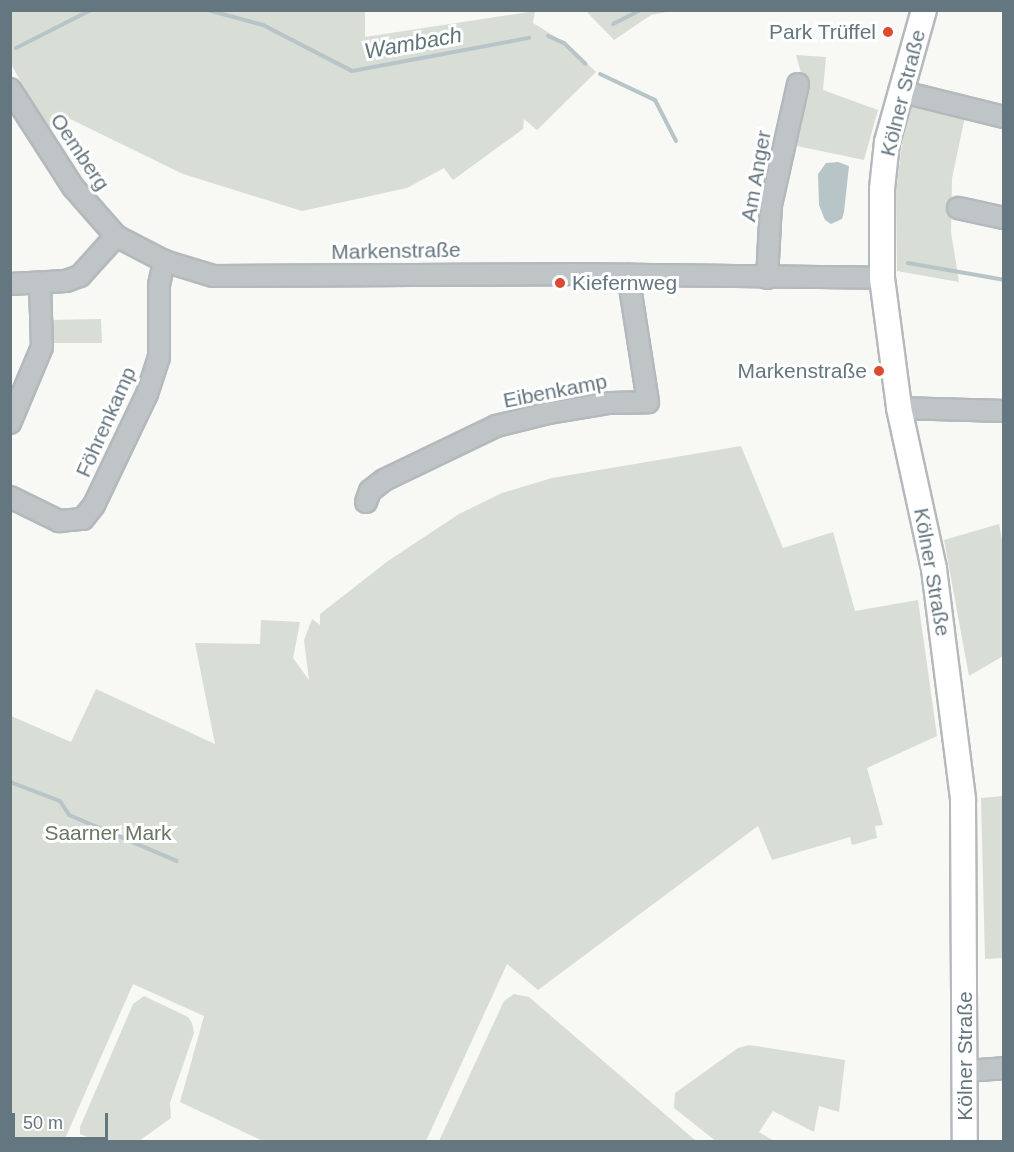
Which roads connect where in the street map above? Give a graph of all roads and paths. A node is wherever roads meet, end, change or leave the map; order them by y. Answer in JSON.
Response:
{"nodes":[{"id":1,"x":924,"y":10,"type":"edge"},
{"id":2,"x":798,"y":84,"type":"dead end"},
{"id":3,"x":10,"y":89,"type":"edge"},
{"id":4,"x":899,"y":91,"type":"junction"},
{"id":5,"x":1004,"y":117,"type":"edge"},
{"id":6,"x":958,"y":208,"type":"dead end"},
{"id":7,"x":1004,"y":218,"type":"edge"},
{"id":8,"x":116,"y":236,"type":"junction"},
{"id":9,"x":164,"y":261,"type":"junction"},
{"id":10,"x":628,"y":275,"type":"junction"},
{"id":11,"x":767,"y":278,"type":"junction"},
{"id":12,"x":882,"y":278,"type":"junction"},
{"id":13,"x":10,"y":284,"type":"edge"},
{"id":14,"x":40,"y":284,"type":"junction"},
{"id":15,"x":899,"y":408,"type":"junction"},
{"id":16,"x":1004,"y":411,"type":"edge"},
{"id":17,"x":10,"y":423,"type":"edge"},
{"id":18,"x":10,"y":497,"type":"edge"},
{"id":19,"x":366,"y":502,"type":"dead end"},
{"id":20,"x":1004,"y":1068,"type":"edge"},
{"id":21,"x":965,"y":1071,"type":"junction"},
{"id":22,"x":965,"y":1142,"type":"edge"}],
"edges":[{"from":1,"to":4,"type":"main road","name":"Kölner Straße"},
{"from":2,"to":11,"type":"street","name":"Am Anger"},
{"from":3,"to":8,"type":"street","name":"Oemberg"},
{"from":4,"to":5,"type":"street"},
{"from":4,"to":12,"type":"main road","name":"Kölner Straße"},
{"from":6,"to":7,"type":"street"},
{"from":8,"to":9,"type":"street","name":"Markenstraße"},
{"from":8,"to":14,"type":"street"},
{"from":9,"to":10,"type":"street","name":"Markenstraße"},
{"from":9,"to":18,"type":"street","name":"Föhrenkamp"},
{"from":10,"to":11,"type":"street","name":"Markenstraße"},
{"from":10,"to":19,"type":"street","name":"Eibenkamp"},
{"from":11,"to":12,"type":"street","name":"Markenstraße"},
{"from":12,"to":15,"type":"main road","name":"Kölner Straße"},
{"from":13,"to":14,"type":"street"},
{"from":14,"to":17,"type":"street"},
{"from":15,"to":16,"type":"street"},
{"from":15,"to":21,"type":"main road","name":"Kölner Straße"},
{"from":20,"to":21,"type":"street"},
{"from":21,"to":22,"type":"main road","name":"Kölner Straße"}]}
